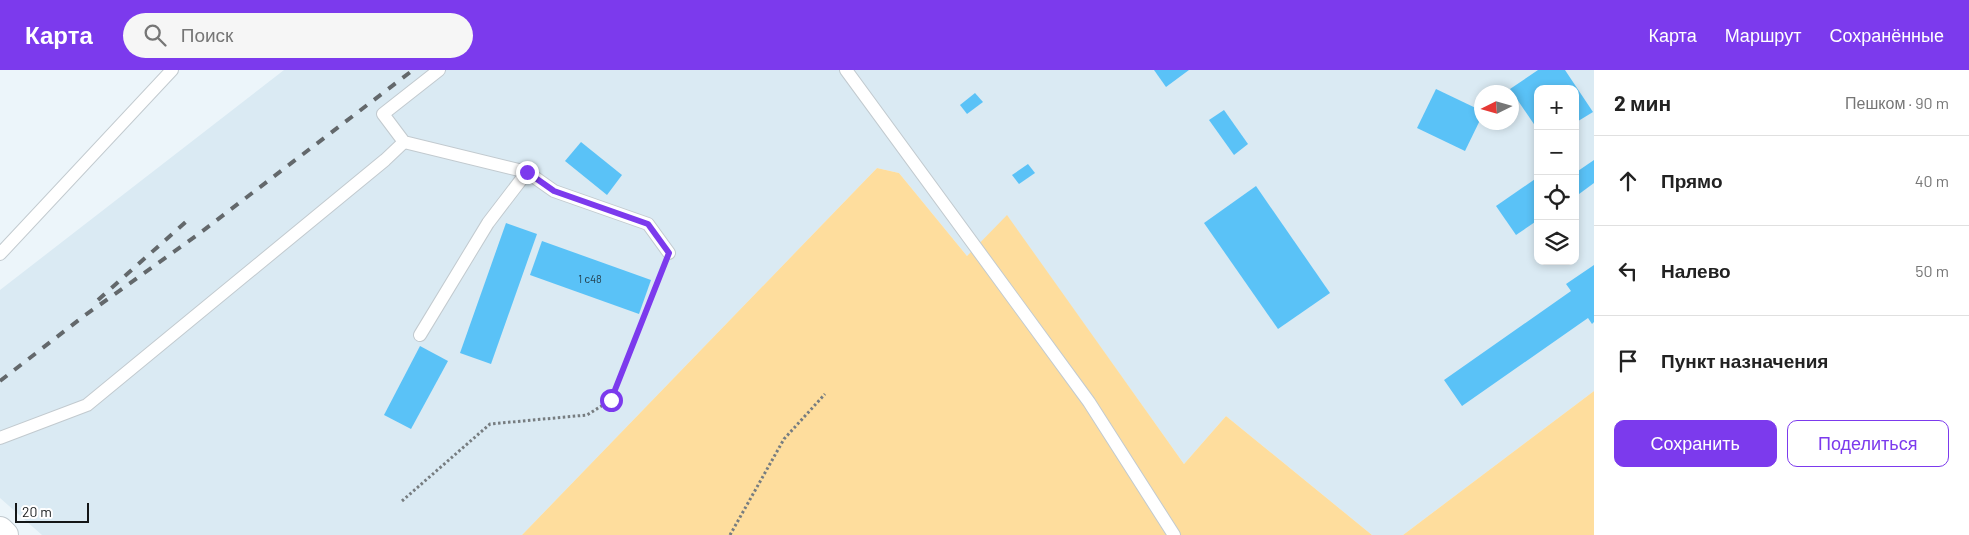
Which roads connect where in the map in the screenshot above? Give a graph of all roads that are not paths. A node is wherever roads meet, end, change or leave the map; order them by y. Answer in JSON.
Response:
{"nodes":[{"id":1,"x":172,"y":70,"type":"edge"},
{"id":2,"x":439,"y":70,"type":"edge"},
{"id":3,"x":846,"y":70,"type":"edge"},
{"id":4,"x":404,"y":142,"type":"junction"},
{"id":5,"x":527,"y":172,"type":"junction"},
{"id":6,"x":669,"y":253,"type":"road end"},
{"id":7,"x":0,"y":254,"type":"edge"},
{"id":8,"x":420,"y":335,"type":"dead end"},
{"id":9,"x":0,"y":438,"type":"edge"},
{"id":10,"x":0,"y":530,"type":"edge"},
{"id":11,"x":4,"y":535,"type":"edge"},
{"id":12,"x":1174,"y":535,"type":"edge"}],
"edges":[{"from":1,"to":7,"type":"lane"},
{"from":2,"to":4,"type":"lane"},
{"from":3,"to":12,"type":"lane"},
{"from":4,"to":5,"type":"lane"},
{"from":4,"to":9,"type":"lane"},
{"from":5,"to":6,"type":"lane"},
{"from":5,"to":8,"type":"lane"},
{"from":10,"to":11,"type":"street"}]}
